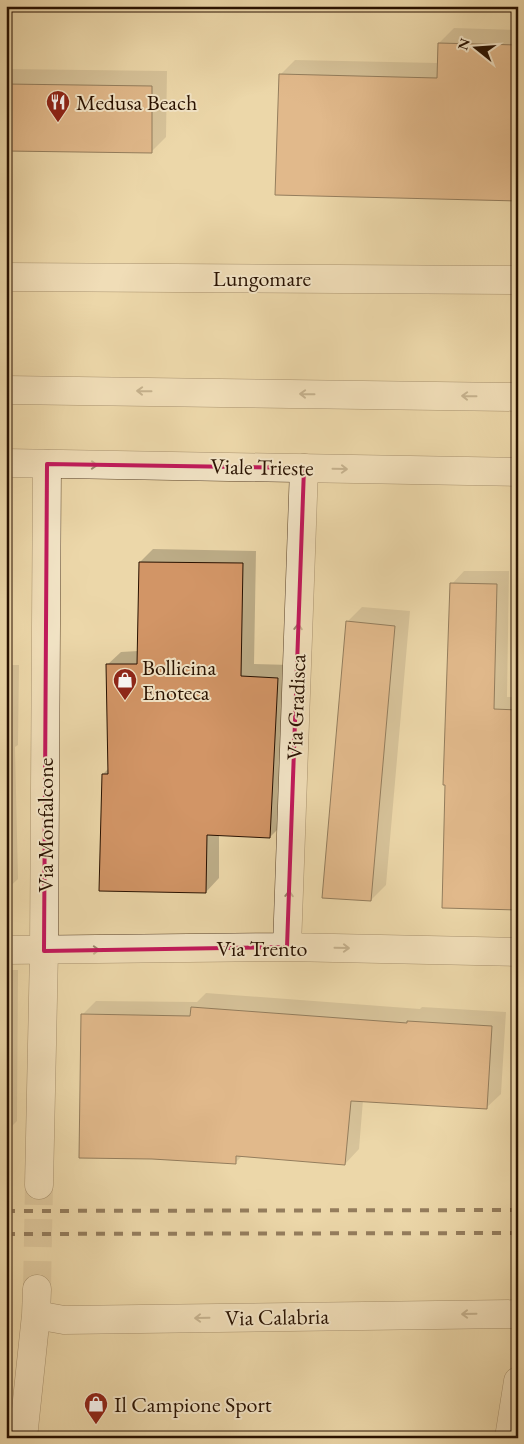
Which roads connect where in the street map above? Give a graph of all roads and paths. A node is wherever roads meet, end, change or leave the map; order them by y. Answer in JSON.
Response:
{"nodes":[{"id":1,"x":6,"y":277,"type":"edge"},
{"id":2,"x":518,"y":280,"type":"edge"},
{"id":3,"x":6,"y":390,"type":"edge"},
{"id":4,"x":518,"y":397,"type":"edge"},
{"id":5,"x":6,"y":463,"type":"edge"},
{"id":6,"x":47,"y":464,"type":"junction"},
{"id":7,"x":304,"y":468,"type":"junction"},
{"id":8,"x":518,"y":472,"type":"edge"},
{"id":9,"x":287,"y":947,"type":"junction"},
{"id":10,"x":6,"y":950,"type":"edge"},
{"id":11,"x":44,"y":951,"type":"junction"},
{"id":12,"x":518,"y":952,"type":"edge"},
{"id":13,"x":39,"y":1185,"type":"tunnel mouth"},
{"id":14,"x":518,"y":1314,"type":"edge"},
{"id":15,"x":518,"y":1381,"type":"edge"},
{"id":16,"x":23,"y":1438,"type":"edge"},
{"id":17,"x":509,"y":1438,"type":"edge"}],
"edges":[{"from":1,"to":2,"type":"street","name":"Lungomare"},
{"from":4,"to":3,"type":"street","one_way":true},
{"from":5,"to":6,"type":"street","name":"Viale Trieste"},
{"from":6,"to":7,"type":"street","name":"Viale Trieste","one_way":true},
{"from":6,"to":11,"type":"street","name":"Via Monfalcone"},
{"from":7,"to":8,"type":"street","name":"Viale Trieste","one_way":true},
{"from":9,"to":7,"type":"street","name":"Via Gradisca","one_way":true},
{"from":11,"to":9,"type":"street","name":"Via Trento","one_way":true},
{"from":9,"to":12,"type":"street","name":"Via Trento","one_way":true},
{"from":10,"to":11,"type":"street","name":"Via Trento"},
{"from":11,"to":13,"type":"street","name":"Via Monfalcone"},
{"from":14,"to":16,"type":"street","name":"Via Calabria","one_way":true},
{"from":15,"to":17,"type":"street"}]}
